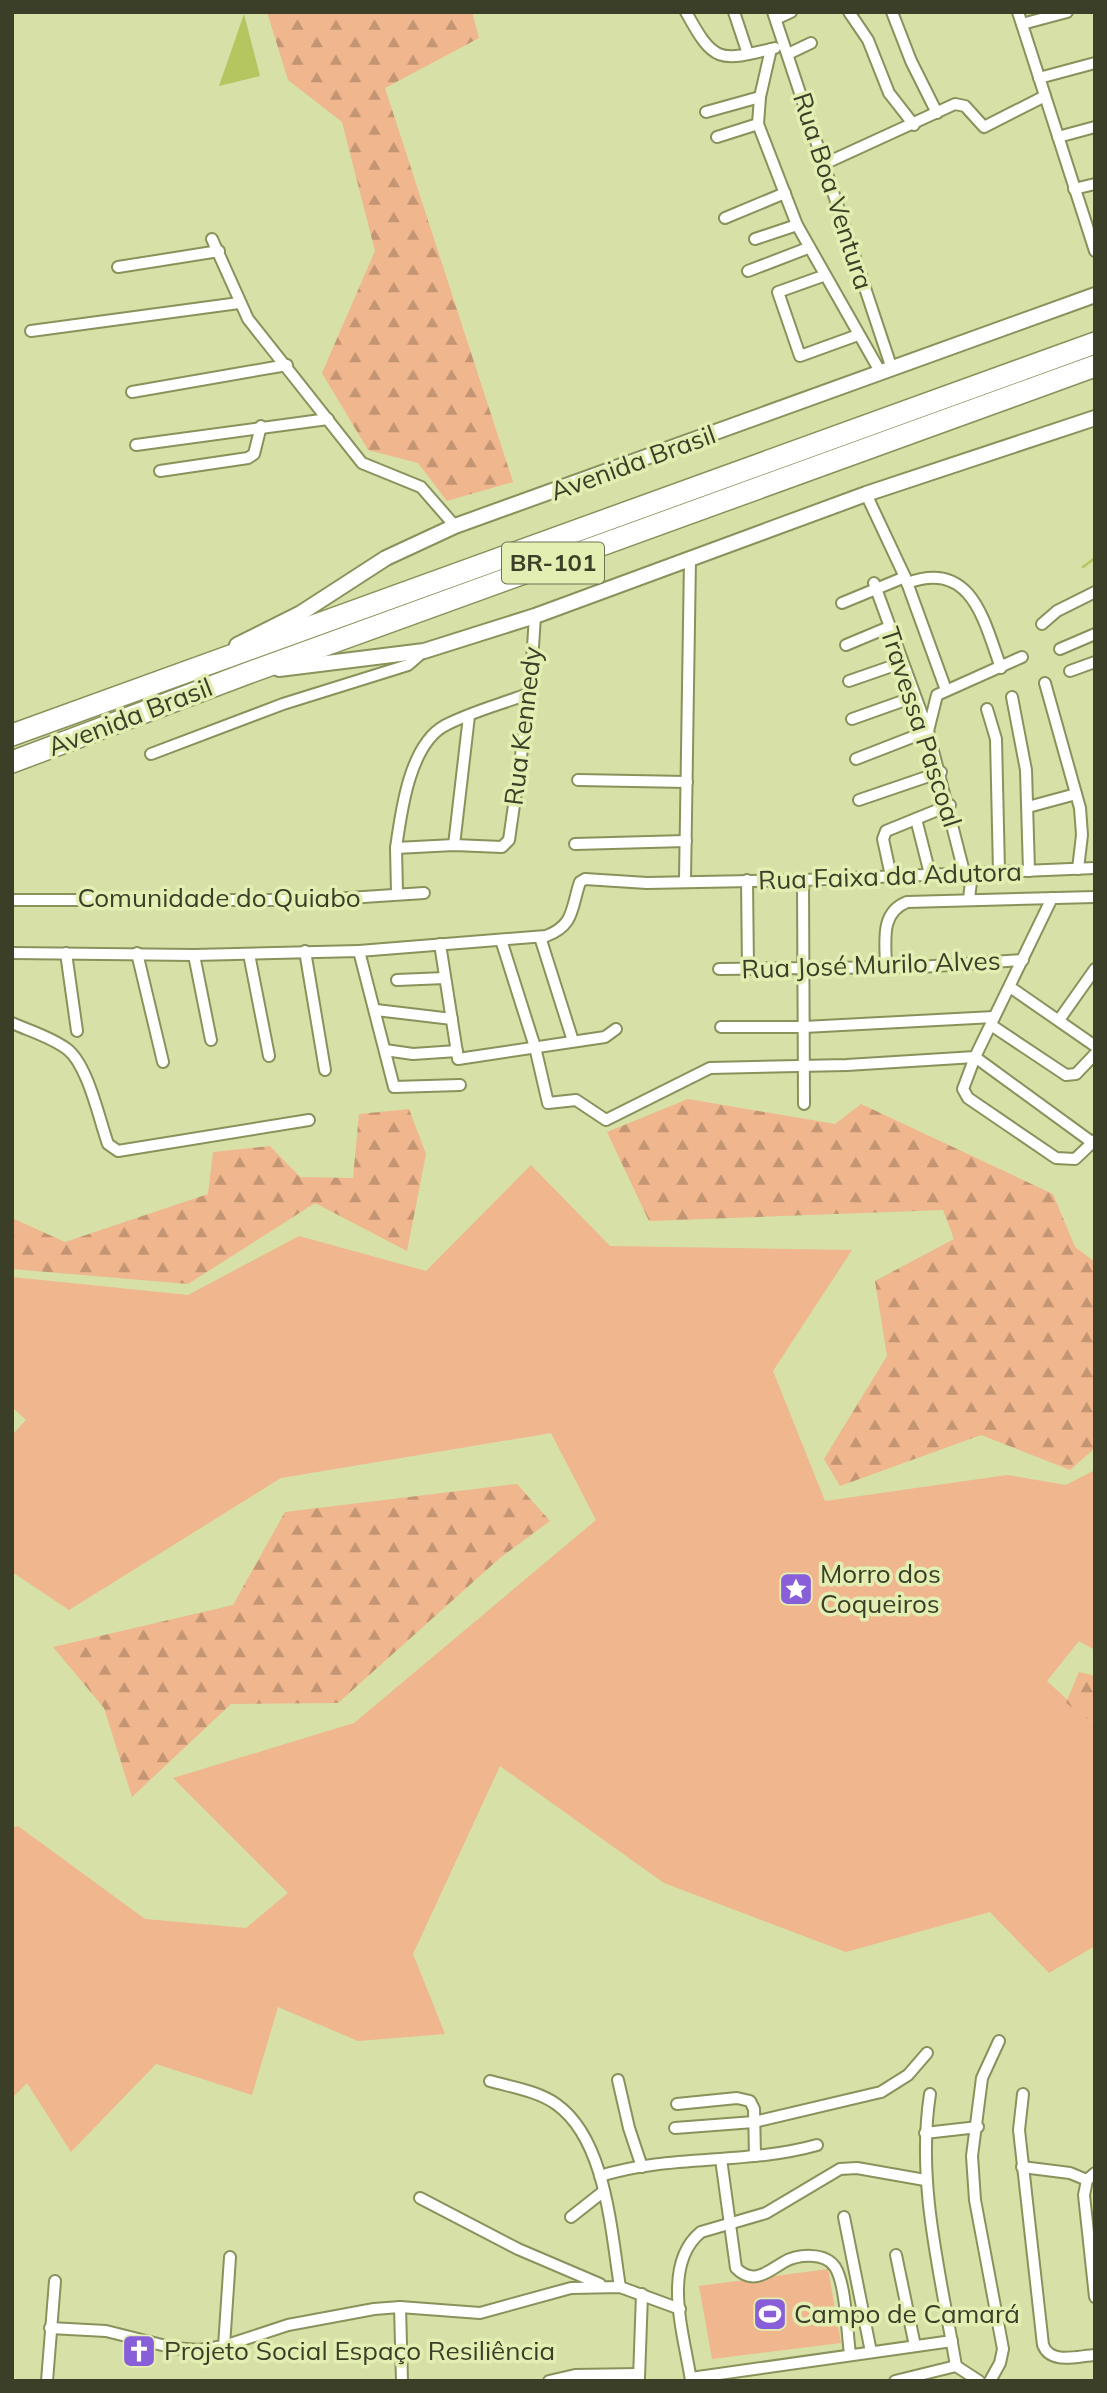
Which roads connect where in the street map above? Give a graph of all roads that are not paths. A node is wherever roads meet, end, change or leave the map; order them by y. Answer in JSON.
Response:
{"nodes":[{"id":1,"x":686,"y":12,"type":"edge"},
{"id":2,"x":734,"y":12,"type":"edge"},
{"id":3,"x":791,"y":12,"type":"edge"},
{"id":4,"x":849,"y":12,"type":"edge"},
{"id":5,"x":892,"y":12,"type":"edge"},
{"id":6,"x":1067,"y":12,"type":"edge"},
{"id":7,"x":774,"y":16,"type":"edge"},
{"id":8,"x":1020,"y":18,"type":"edge"},
{"id":9,"x":811,"y":43,"type":"dead end"},
{"id":10,"x":771,"y":49,"type":"junction"},
{"id":11,"x":786,"y":50,"type":"junction"},
{"id":12,"x":748,"y":54,"type":"junction"},
{"id":13,"x":1095,"y":63,"type":"edge"},
{"id":14,"x":1039,"y":78,"type":"junction"},
{"id":15,"x":1045,"y":96,"type":"junction"},
{"id":16,"x":760,"y":97,"type":"junction"},
{"id":17,"x":706,"y":112,"type":"dead end"},
{"id":18,"x":937,"y":113,"type":"junction"},
{"id":19,"x":758,"y":124,"type":"junction"},
{"id":20,"x":914,"y":125,"type":"junction"},
{"id":21,"x":1095,"y":127,"type":"edge"},
{"id":22,"x":717,"y":137,"type":"dead end"},
{"id":23,"x":1058,"y":137,"type":"junction"},
{"id":24,"x":824,"y":164,"type":"junction"},
{"id":25,"x":1095,"y":184,"type":"edge"},
{"id":26,"x":1074,"y":189,"type":"junction"},
{"id":27,"x":785,"y":193,"type":"junction"},
{"id":28,"x":725,"y":218,"type":"dead end"},
{"id":29,"x":797,"y":225,"type":"junction"},
{"id":30,"x":212,"y":239,"type":"dead end"},
{"id":31,"x":755,"y":239,"type":"dead end"},
{"id":32,"x":808,"y":248,"type":"junction"},
{"id":33,"x":219,"y":251,"type":"junction"},
{"id":34,"x":1095,"y":251,"type":"edge"},
{"id":35,"x":118,"y":267,"type":"dead end"},
{"id":36,"x":748,"y":271,"type":"dead end"},
{"id":37,"x":824,"y":275,"type":"junction"},
{"id":38,"x":1095,"y":295,"type":"edge"},
{"id":39,"x":239,"y":303,"type":"junction"},
{"id":40,"x":1095,"y":327,"type":"edge"},
{"id":41,"x":31,"y":331,"type":"dead end"},
{"id":42,"x":858,"y":335,"type":"junction"},
{"id":43,"x":1095,"y":342,"type":"edge"},
{"id":44,"x":1040,"y":363,"type":"junction"},
{"id":45,"x":287,"y":365,"type":"junction"},
{"id":46,"x":1095,"y":366,"type":"edge"},
{"id":47,"x":887,"y":371,"type":"junction"},
{"id":48,"x":132,"y":392,"type":"dead end"},
{"id":49,"x":1095,"y":418,"type":"edge"},
{"id":50,"x":328,"y":419,"type":"junction"},
{"id":51,"x":261,"y":426,"type":"junction"},
{"id":52,"x":136,"y":445,"type":"dead end"},
{"id":53,"x":160,"y":471,"type":"dead end"},
{"id":54,"x":866,"y":494,"type":"junction"},
{"id":55,"x":455,"y":526,"type":"junction"},
{"id":56,"x":690,"y":559,"type":"junction"},
{"id":57,"x":906,"y":580,"type":"junction"},
{"id":58,"x":875,"y":585,"type":"junction"},
{"id":59,"x":1095,"y":592,"type":"edge"},
{"id":60,"x":842,"y":603,"type":"dead end"},
{"id":61,"x":535,"y":616,"type":"junction"},
{"id":62,"x":1042,"y":624,"type":"dead end"},
{"id":63,"x":889,"y":627,"type":"junction"},
{"id":64,"x":1095,"y":634,"type":"edge"},
{"id":65,"x":846,"y":645,"type":"dead end"},
{"id":66,"x":1060,"y":649,"type":"dead end"},
{"id":67,"x":424,"y":651,"type":"junction"},
{"id":68,"x":1022,"y":657,"type":"dead end"},
{"id":69,"x":1095,"y":662,"type":"edge"},
{"id":70,"x":901,"y":663,"type":"junction"},
{"id":71,"x":1001,"y":668,"type":"junction"},
{"id":72,"x":190,"y":669,"type":"junction"},
{"id":73,"x":1070,"y":671,"type":"dead end"},
{"id":74,"x":248,"y":673,"type":"junction"},
{"id":75,"x":849,"y":681,"type":"dead end"},
{"id":76,"x":1045,"y":683,"type":"dead end"},
{"id":77,"x":946,"y":690,"type":"junction"},
{"id":78,"x":530,"y":693,"type":"junction"},
{"id":79,"x":914,"y":697,"type":"junction"},
{"id":80,"x":1012,"y":697,"type":"dead end"},
{"id":81,"x":987,"y":709,"type":"dead end"},
{"id":82,"x":469,"y":716,"type":"junction"},
{"id":83,"x":852,"y":719,"type":"dead end"},
{"id":84,"x":928,"y":730,"type":"junction"},
{"id":85,"x":12,"y":735,"type":"edge"},
{"id":86,"x":151,"y":754,"type":"dead end"},
{"id":87,"x":856,"y":759,"type":"dead end"},
{"id":88,"x":12,"y":762,"type":"edge"},
{"id":89,"x":941,"y":772,"type":"junction"},
{"id":90,"x":578,"y":780,"type":"dead end"},
{"id":91,"x":687,"y":782,"type":"junction"},
{"id":92,"x":1076,"y":794,"type":"junction"},
{"id":93,"x":859,"y":800,"type":"dead end"},
{"id":94,"x":950,"y":805,"type":"junction"},
{"id":95,"x":1028,"y":807,"type":"junction"},
{"id":96,"x":916,"y":819,"type":"junction"},
{"id":97,"x":1095,"y":834,"type":"edge"},
{"id":98,"x":1082,"y":835,"type":"junction"},
{"id":99,"x":686,"y":841,"type":"junction"},
{"id":100,"x":575,"y":844,"type":"dead end"},
{"id":101,"x":454,"y":845,"type":"junction"},
{"id":102,"x":396,"y":848,"type":"junction"},
{"id":103,"x":1078,"y":869,"type":"junction"},
{"id":104,"x":1095,"y":869,"type":"edge"},
{"id":105,"x":999,"y":871,"type":"junction"},
{"id":106,"x":1029,"y":871,"type":"junction"},
{"id":107,"x":968,"y":873,"type":"junction"},
{"id":108,"x":930,"y":874,"type":"junction"},
{"id":109,"x":891,"y":876,"type":"junction"},
{"id":110,"x":685,"y":880,"type":"junction"},
{"id":111,"x":747,"y":880,"type":"junction"},
{"id":112,"x":803,"y":880,"type":"junction"},
{"id":113,"x":397,"y":893,"type":"junction"},
{"id":114,"x":424,"y":893,"type":"dead end"},
{"id":115,"x":1095,"y":897,"type":"edge"},
{"id":116,"x":1052,"y":898,"type":"junction"},
{"id":117,"x":969,"y":899,"type":"junction"},
{"id":118,"x":12,"y":900,"type":"edge"},
{"id":119,"x":540,"y":937,"type":"junction"},
{"id":120,"x":501,"y":940,"type":"junction"},
{"id":121,"x":440,"y":944,"type":"junction"},
{"id":122,"x":305,"y":951,"type":"junction"},
{"id":123,"x":359,"y":951,"type":"junction"},
{"id":124,"x":12,"y":953,"type":"edge"},
{"id":125,"x":66,"y":953,"type":"junction"},
{"id":126,"x":137,"y":953,"type":"junction"},
{"id":127,"x":249,"y":954,"type":"junction"},
{"id":128,"x":194,"y":955,"type":"junction"},
{"id":129,"x":1023,"y":960,"type":"junction"},
{"id":130,"x":886,"y":968,"type":"junction"},
{"id":131,"x":719,"y":969,"type":"dead end"},
{"id":132,"x":748,"y":969,"type":"junction"},
{"id":133,"x":1095,"y":969,"type":"edge"},
{"id":134,"x":802,"y":970,"type":"junction"},
{"id":135,"x":445,"y":978,"type":"junction"},
{"id":136,"x":397,"y":980,"type":"dead end"},
{"id":137,"x":1010,"y":987,"type":"junction"},
{"id":138,"x":376,"y":1010,"type":"junction"},
{"id":139,"x":452,"y":1019,"type":"junction"},
{"id":140,"x":1059,"y":1020,"type":"junction"},
{"id":141,"x":993,"y":1021,"type":"junction"},
{"id":142,"x":12,"y":1023,"type":"edge"},
{"id":143,"x":721,"y":1027,"type":"dead end"},
{"id":144,"x":804,"y":1027,"type":"junction"},
{"id":145,"x":616,"y":1029,"type":"dead end"},
{"id":146,"x":77,"y":1031,"type":"dead end"},
{"id":147,"x":211,"y":1040,"type":"dead end"},
{"id":148,"x":573,"y":1041,"type":"junction"},
{"id":149,"x":1095,"y":1046,"type":"edge"},
{"id":150,"x":535,"y":1047,"type":"junction"},
{"id":151,"x":385,"y":1049,"type":"junction"},
{"id":152,"x":457,"y":1051,"type":"junction"},
{"id":153,"x":1095,"y":1054,"type":"edge"},
{"id":154,"x":269,"y":1056,"type":"dead end"},
{"id":155,"x":975,"y":1057,"type":"junction"},
{"id":156,"x":163,"y":1062,"type":"dead end"},
{"id":157,"x":804,"y":1066,"type":"junction"},
{"id":158,"x":325,"y":1070,"type":"dead end"},
{"id":159,"x":460,"y":1085,"type":"dead end"},
{"id":160,"x":804,"y":1104,"type":"dead end"},
{"id":161,"x":309,"y":1120,"type":"dead end"},
{"id":162,"x":1094,"y":1141,"type":"edge"},
{"id":163,"x":999,"y":2041,"type":"dead end"},
{"id":164,"x":927,"y":2053,"type":"dead end"},
{"id":165,"x":618,"y":2080,"type":"dead end"},
{"id":166,"x":490,"y":2081,"type":"dead end"},
{"id":167,"x":930,"y":2094,"type":"dead end"},
{"id":168,"x":1023,"y":2094,"type":"dead end"},
{"id":169,"x":677,"y":2104,"type":"dead end"},
{"id":170,"x":754,"y":2122,"type":"junction"},
{"id":171,"x":978,"y":2127,"type":"junction"},
{"id":172,"x":675,"y":2128,"type":"dead end"},
{"id":173,"x":925,"y":2133,"type":"junction"},
{"id":174,"x":817,"y":2145,"type":"dead end"},
{"id":175,"x":755,"y":2156,"type":"junction"},
{"id":176,"x":721,"y":2160,"type":"junction"},
{"id":177,"x":642,"y":2167,"type":"junction"},
{"id":178,"x":1022,"y":2167,"type":"junction"},
{"id":179,"x":600,"y":2176,"type":"junction"},
{"id":180,"x":1091,"y":2177,"type":"edge"},
{"id":181,"x":925,"y":2180,"type":"junction"},
{"id":182,"x":604,"y":2190,"type":"junction"},
{"id":183,"x":420,"y":2197,"type":"dead end"},
{"id":184,"x":571,"y":2217,"type":"dead end"},
{"id":185,"x":844,"y":2217,"type":"dead end"},
{"id":186,"x":729,"y":2224,"type":"junction"},
{"id":187,"x":896,"y":2255,"type":"dead end"},
{"id":188,"x":230,"y":2258,"type":"dead end"},
{"id":189,"x":55,"y":2281,"type":"dead end"},
{"id":190,"x":602,"y":2286,"type":"junction"},
{"id":191,"x":620,"y":2287,"type":"junction"},
{"id":192,"x":642,"y":2294,"type":"junction"},
{"id":193,"x":1095,"y":2297,"type":"edge"},
{"id":194,"x":400,"y":2307,"type":"junction"},
{"id":195,"x":680,"y":2309,"type":"junction"},
{"id":196,"x":50,"y":2328,"type":"junction"},
{"id":197,"x":952,"y":2341,"type":"junction"},
{"id":198,"x":224,"y":2346,"type":"junction"},
{"id":199,"x":915,"y":2346,"type":"junction"},
{"id":200,"x":871,"y":2352,"type":"junction"},
{"id":201,"x":850,"y":2354,"type":"junction"},
{"id":202,"x":1095,"y":2355,"type":"edge"},
{"id":203,"x":956,"y":2366,"type":"junction"},
{"id":204,"x":639,"y":2377,"type":"edge"},
{"id":205,"x":691,"y":2379,"type":"edge"},
{"id":206,"x":975,"y":2380,"type":"edge"},
{"id":207,"x":47,"y":2381,"type":"edge"},
{"id":208,"x":402,"y":2381,"type":"edge"},
{"id":209,"x":549,"y":2381,"type":"edge"},
{"id":210,"x":895,"y":2381,"type":"edge"},
{"id":211,"x":990,"y":2381,"type":"edge"}],
"edges":[{"from":1,"to":12,"type":"street"},
{"from":2,"to":12,"type":"street"},
{"from":3,"to":7,"type":"street"},
{"from":4,"to":20,"type":"street"},
{"from":5,"to":18,"type":"street"},
{"from":6,"to":8,"type":"street"},
{"from":7,"to":11,"type":"street","name":"Rua Boa Ventura"},
{"from":8,"to":14,"type":"street"},
{"from":9,"to":11,"type":"street"},
{"from":10,"to":11,"type":"street"},
{"from":10,"to":12,"type":"street"},
{"from":10,"to":16,"type":"street"},
{"from":11,"to":24,"type":"street","name":"Rua Boa Ventura"},
{"from":13,"to":14,"type":"street"},
{"from":14,"to":15,"type":"street"},
{"from":15,"to":18,"type":"street"},
{"from":15,"to":23,"type":"street"},
{"from":16,"to":17,"type":"street"},
{"from":16,"to":19,"type":"street"},
{"from":18,"to":20,"type":"street"},
{"from":19,"to":22,"type":"street"},
{"from":19,"to":27,"type":"street"},
{"from":20,"to":24,"type":"street"},
{"from":21,"to":23,"type":"street"},
{"from":23,"to":26,"type":"street"},
{"from":24,"to":47,"type":"street","name":"Rua Boa Ventura"},
{"from":25,"to":26,"type":"street"},
{"from":26,"to":34,"type":"street"},
{"from":27,"to":28,"type":"street"},
{"from":27,"to":29,"type":"street"},
{"from":29,"to":31,"type":"street"},
{"from":29,"to":32,"type":"street"},
{"from":30,"to":33,"type":"street"},
{"from":32,"to":36,"type":"street"},
{"from":32,"to":37,"type":"street"},
{"from":33,"to":35,"type":"street"},
{"from":33,"to":39,"type":"street"},
{"from":37,"to":42,"type":"street"},
{"from":37,"to":42,"type":"street"},
{"from":38,"to":47,"type":"street","name":"Avenida Brasil"},
{"from":39,"to":41,"type":"street"},
{"from":39,"to":45,"type":"street"},
{"from":40,"to":44,"type":"highway"},
{"from":42,"to":47,"type":"street"},
{"from":43,"to":44,"type":"highway","name":"Avenida Brasil","number":"BR-101"},
{"from":44,"to":72,"type":"highway","name":"Avenida Brasil","number":"BR-101"},
{"from":45,"to":48,"type":"street"},
{"from":45,"to":50,"type":"street"},
{"from":46,"to":74,"type":"highway","name":"Avenida Brasil","number":"BR-101"},
{"from":47,"to":55,"type":"street","name":"Avenida Brasil"},
{"from":49,"to":54,"type":"street","name":"Avenida Brasil"},
{"from":50,"to":51,"type":"street"},
{"from":50,"to":55,"type":"street"},
{"from":51,"to":52,"type":"street"},
{"from":51,"to":53,"type":"street"},
{"from":54,"to":56,"type":"street","name":"Avenida Brasil"},
{"from":54,"to":57,"type":"street"},
{"from":55,"to":72,"type":"street","name":"Avenida Brasil"},
{"from":56,"to":61,"type":"street","name":"Avenida Brasil"},
{"from":56,"to":91,"type":"street"},
{"from":57,"to":58,"type":"street"},
{"from":57,"to":71,"type":"street"},
{"from":57,"to":77,"type":"street"},
{"from":58,"to":60,"type":"street"},
{"from":58,"to":63,"type":"street","name":"Travessa Pascoal"},
{"from":59,"to":62,"type":"street"},
{"from":61,"to":67,"type":"street","name":"Avenida Brasil"},
{"from":61,"to":78,"type":"street","name":"Rua Kennedy"},
{"from":63,"to":65,"type":"street"},
{"from":63,"to":70,"type":"street","name":"Travessa Pascoal"},
{"from":64,"to":66,"type":"street"},
{"from":67,"to":74,"type":"street","name":"Avenida Brasil"},
{"from":67,"to":86,"type":"street"},
{"from":68,"to":71,"type":"street"},
{"from":69,"to":73,"type":"street"},
{"from":70,"to":75,"type":"street"},
{"from":70,"to":79,"type":"street","name":"Travessa Pascoal"},
{"from":71,"to":77,"type":"street"},
{"from":72,"to":85,"type":"highway","name":"Avenida Brasil","number":"BR-101"},
{"from":74,"to":88,"type":"highway","name":"Avenida Brasil","number":"BR-101"},
{"from":76,"to":92,"type":"street"},
{"from":77,"to":84,"type":"street"},
{"from":78,"to":82,"type":"street"},
{"from":78,"to":101,"type":"street","name":"Rua Kennedy"},
{"from":79,"to":83,"type":"street"},
{"from":79,"to":84,"type":"street","name":"Travessa Pascoal"},
{"from":80,"to":95,"type":"street"},
{"from":81,"to":105,"type":"street"},
{"from":82,"to":101,"type":"street"},
{"from":82,"to":102,"type":"street"},
{"from":84,"to":87,"type":"street"},
{"from":84,"to":89,"type":"street","name":"Travessa Pascoal"},
{"from":89,"to":93,"type":"street"},
{"from":89,"to":94,"type":"street","name":"Travessa Pascoal"},
{"from":90,"to":91,"type":"street"},
{"from":91,"to":99,"type":"street"},
{"from":92,"to":95,"type":"street"},
{"from":92,"to":98,"type":"street"},
{"from":94,"to":96,"type":"street"},
{"from":94,"to":107,"type":"street","name":"Travessa Pascoal"},
{"from":95,"to":106,"type":"street"},
{"from":96,"to":108,"type":"street"},
{"from":96,"to":109,"type":"street"},
{"from":97,"to":98,"type":"street"},
{"from":98,"to":103,"type":"street"},
{"from":99,"to":100,"type":"street"},
{"from":99,"to":110,"type":"street"},
{"from":101,"to":102,"type":"street"},
{"from":102,"to":113,"type":"street"},
{"from":103,"to":104,"type":"street","name":"Rua Faixa da Adutora"},
{"from":103,"to":106,"type":"street","name":"Rua Faixa da Adutora"},
{"from":105,"to":106,"type":"street","name":"Rua Faixa da Adutora"},
{"from":105,"to":107,"type":"street","name":"Rua Faixa da Adutora"},
{"from":107,"to":108,"type":"street","name":"Rua Faixa da Adutora"},
{"from":107,"to":117,"type":"street","name":"Travessa Pascoal"},
{"from":108,"to":109,"type":"street","name":"Rua Faixa da Adutora"},
{"from":109,"to":112,"type":"street","name":"Rua Faixa da Adutora"},
{"from":110,"to":111,"type":"street","name":"Rua Faixa da Adutora"},
{"from":110,"to":119,"type":"street","name":"Rua Faixa da Adutora"},
{"from":111,"to":112,"type":"street","name":"Rua Faixa da Adutora"},
{"from":111,"to":132,"type":"street"},
{"from":112,"to":134,"type":"street"},
{"from":113,"to":114,"type":"street","name":"Comunidade do Quiabo"},
{"from":113,"to":118,"type":"street","name":"Comunidade do Quiabo"},
{"from":115,"to":116,"type":"street","name":"Rua Faixa da Adutora"},
{"from":116,"to":117,"type":"street","name":"Rua Faixa da Adutora"},
{"from":116,"to":129,"type":"street"},
{"from":117,"to":130,"type":"street","name":"Rua Faixa da Adutora"},
{"from":119,"to":120,"type":"street"},
{"from":119,"to":148,"type":"street"},
{"from":120,"to":121,"type":"street"},
{"from":120,"to":150,"type":"street"},
{"from":121,"to":123,"type":"street"},
{"from":121,"to":135,"type":"street"},
{"from":122,"to":123,"type":"street"},
{"from":122,"to":127,"type":"street"},
{"from":122,"to":158,"type":"street"},
{"from":123,"to":138,"type":"street"},
{"from":124,"to":125,"type":"street"},
{"from":125,"to":126,"type":"street"},
{"from":125,"to":146,"type":"street"},
{"from":126,"to":128,"type":"street"},
{"from":126,"to":156,"type":"street"},
{"from":127,"to":128,"type":"street"},
{"from":127,"to":154,"type":"street"},
{"from":128,"to":147,"type":"street"},
{"from":129,"to":130,"type":"street","name":"Rua José Murilo Alves"},
{"from":129,"to":137,"type":"street"},
{"from":130,"to":134,"type":"street","name":"Rua José Murilo Alves"},
{"from":131,"to":132,"type":"street","name":"Rua José Murilo Alves"},
{"from":132,"to":134,"type":"street","name":"Rua José Murilo Alves"},
{"from":133,"to":140,"type":"street"},
{"from":134,"to":144,"type":"street"},
{"from":135,"to":136,"type":"street"},
{"from":135,"to":139,"type":"street"},
{"from":137,"to":140,"type":"street"},
{"from":137,"to":141,"type":"street"},
{"from":138,"to":139,"type":"street"},
{"from":138,"to":151,"type":"street"},
{"from":139,"to":152,"type":"street"},
{"from":140,"to":149,"type":"street"},
{"from":141,"to":144,"type":"street"},
{"from":141,"to":153,"type":"street"},
{"from":141,"to":155,"type":"street"},
{"from":142,"to":161,"type":"street"},
{"from":143,"to":144,"type":"street"},
{"from":144,"to":157,"type":"street"},
{"from":145,"to":148,"type":"street"},
{"from":148,"to":150,"type":"street"},
{"from":150,"to":152,"type":"street"},
{"from":150,"to":157,"type":"street"},
{"from":151,"to":152,"type":"street"},
{"from":151,"to":159,"type":"street"},
{"from":155,"to":157,"type":"street"},
{"from":155,"to":162,"type":"street"},
{"from":155,"to":162,"type":"street"},
{"from":157,"to":160,"type":"street"},
{"from":163,"to":171,"type":"street"},
{"from":164,"to":170,"type":"street"},
{"from":165,"to":177,"type":"street"},
{"from":166,"to":179,"type":"street"},
{"from":167,"to":173,"type":"street"},
{"from":168,"to":178,"type":"street"},
{"from":169,"to":170,"type":"street"},
{"from":170,"to":172,"type":"street"},
{"from":170,"to":175,"type":"street"},
{"from":171,"to":173,"type":"street"},
{"from":171,"to":211,"type":"street"},
{"from":173,"to":181,"type":"street"},
{"from":174,"to":175,"type":"street"},
{"from":175,"to":176,"type":"street"},
{"from":176,"to":177,"type":"street"},
{"from":176,"to":186,"type":"street"},
{"from":177,"to":179,"type":"street"},
{"from":178,"to":180,"type":"street"},
{"from":178,"to":202,"type":"street"},
{"from":179,"to":182,"type":"street"},
{"from":180,"to":193,"type":"street"},
{"from":181,"to":186,"type":"street"},
{"from":181,"to":197,"type":"street"},
{"from":182,"to":184,"type":"street"},
{"from":182,"to":191,"type":"street"},
{"from":183,"to":190,"type":"street"},
{"from":185,"to":200,"type":"street"},
{"from":186,"to":195,"type":"street"},
{"from":186,"to":201,"type":"street"},
{"from":187,"to":199,"type":"street"},
{"from":188,"to":198,"type":"street"},
{"from":189,"to":196,"type":"street"},
{"from":190,"to":191,"type":"street"},
{"from":190,"to":194,"type":"street"},
{"from":191,"to":192,"type":"street"},
{"from":192,"to":195,"type":"street"},
{"from":192,"to":204,"type":"street"},
{"from":194,"to":198,"type":"street"},
{"from":194,"to":208,"type":"street"},
{"from":195,"to":205,"type":"street"},
{"from":196,"to":198,"type":"street"},
{"from":196,"to":207,"type":"street"},
{"from":197,"to":199,"type":"street"},
{"from":197,"to":203,"type":"street"},
{"from":199,"to":200,"type":"street"},
{"from":200,"to":201,"type":"street"},
{"from":201,"to":205,"type":"street"},
{"from":203,"to":206,"type":"street"},
{"from":203,"to":210,"type":"street"},
{"from":204,"to":209,"type":"street"}]}
